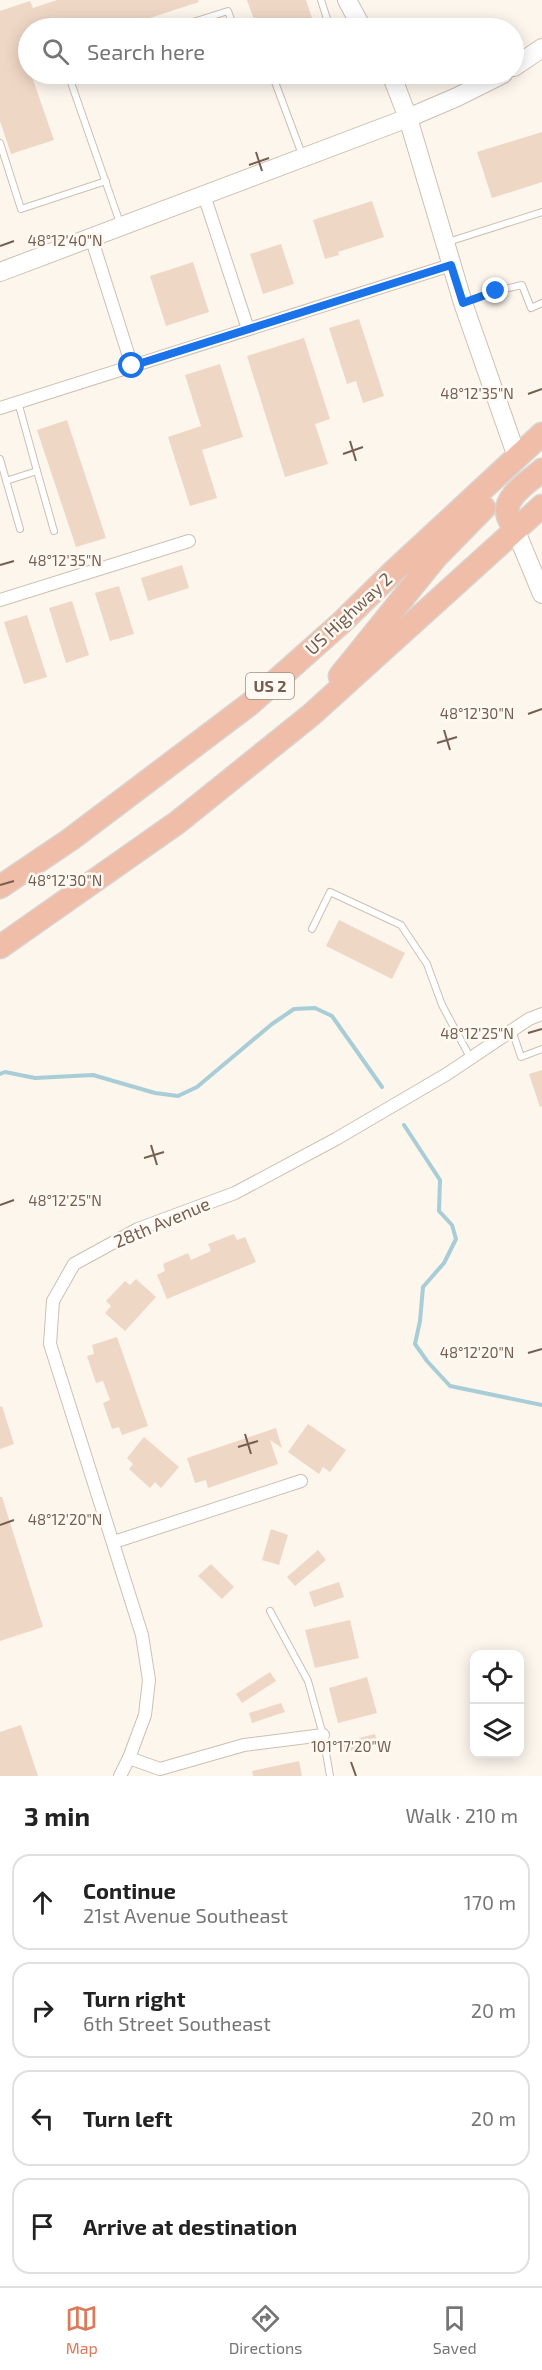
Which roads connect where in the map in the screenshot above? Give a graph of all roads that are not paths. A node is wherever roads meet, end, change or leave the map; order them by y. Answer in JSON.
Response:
{"nodes":[{"id":1,"x":321,"y":0,"type":"edge"},
{"id":2,"x":347,"y":0,"type":"edge"},
{"id":3,"x":206,"y":18,"type":"edge"},
{"id":4,"x":230,"y":18,"type":"edge"},
{"id":5,"x":327,"y":18,"type":"edge"},
{"id":6,"x":357,"y":18,"type":"edge"},
{"id":7,"x":542,"y":48,"type":"edge"},
{"id":8,"x":524,"y":60,"type":"edge"},
{"id":9,"x":72,"y":84,"type":"edge"},
{"id":10,"x":276,"y":84,"type":"edge"},
{"id":11,"x":395,"y":84,"type":"edge"},
{"id":12,"x":483,"y":84,"type":"edge"},
{"id":13,"x":408,"y":118,"type":"junction"},
{"id":14,"x":0,"y":143,"type":"edge"},
{"id":15,"x":303,"y":158,"type":"junction"},
{"id":16,"x":106,"y":181,"type":"junction"},
{"id":17,"x":204,"y":195,"type":"junction"},
{"id":18,"x":542,"y":212,"type":"edge"},
{"id":19,"x":121,"y":226,"type":"junction"},
{"id":20,"x":91,"y":237,"type":"junction"},
{"id":21,"x":445,"y":243,"type":"junction"},
{"id":22,"x":451,"y":265,"type":"junction"},
{"id":23,"x":0,"y":272,"type":"edge"},
{"id":24,"x":463,"y":303,"type":"junction"},
{"id":25,"x":542,"y":303,"type":"edge"},
{"id":26,"x":248,"y":329,"type":"junction"},
{"id":27,"x":132,"y":366,"type":"junction"},
{"id":28,"x":18,"y":402,"type":"junction"},
{"id":29,"x":0,"y":408,"type":"edge"},
{"id":30,"x":542,"y":434,"type":"edge"},
{"id":31,"x":517,"y":457,"type":"junction"},
{"id":32,"x":0,"y":459,"type":"edge"},
{"id":33,"x":542,"y":470,"type":"edge"},
{"id":34,"x":37,"y":471,"type":"junction"},
{"id":35,"x":6,"y":481,"type":"junction"},
{"id":36,"x":542,"y":506,"type":"edge"},
{"id":37,"x":20,"y":529,"type":"dead end"},
{"id":38,"x":515,"y":529,"type":"junction"},
{"id":39,"x":54,"y":531,"type":"dead end"},
{"id":40,"x":189,"y":541,"type":"dead end"},
{"id":41,"x":542,"y":594,"type":"edge"},
{"id":42,"x":0,"y":600,"type":"edge"},
{"id":43,"x":311,"y":715,"type":"junction"},
{"id":44,"x":0,"y":887,"type":"edge"},
{"id":45,"x":312,"y":929,"type":"dead end"},
{"id":46,"x":0,"y":947,"type":"edge"},
{"id":47,"x":542,"y":1014,"type":"edge"},
{"id":48,"x":512,"y":1030,"type":"junction"},
{"id":49,"x":542,"y":1049,"type":"edge"},
{"id":50,"x":471,"y":1059,"type":"junction"},
{"id":51,"x":302,"y":1481,"type":"dead end"},
{"id":52,"x":114,"y":1542,"type":"junction"},
{"id":53,"x":270,"y":1611,"type":"dead end"},
{"id":54,"x":323,"y":1735,"type":"junction"},
{"id":55,"x":129,"y":1758,"type":"junction"},
{"id":56,"x":120,"y":1776,"type":"edge"},
{"id":57,"x":330,"y":1776,"type":"edge"}],
"edges":[{"from":1,"to":5,"type":"lane"},
{"from":2,"to":6,"type":"street"},
{"from":3,"to":4,"type":"lane"},
{"from":7,"to":8,"type":"street"},
{"from":9,"to":16,"type":"lane"},
{"from":10,"to":15,"type":"lane"},
{"from":11,"to":13,"type":"street"},
{"from":12,"to":13,"type":"street"},
{"from":13,"to":15,"type":"street"},
{"from":13,"to":21,"type":"street"},
{"from":14,"to":16,"type":"lane"},
{"from":15,"to":17,"type":"street"},
{"from":16,"to":19,"type":"lane"},
{"from":17,"to":19,"type":"street"},
{"from":17,"to":26,"type":"street"},
{"from":18,"to":21,"type":"lane"},
{"from":19,"to":20,"type":"street"},
{"from":20,"to":23,"type":"street"},
{"from":20,"to":27,"type":"street"},
{"from":21,"to":22,"type":"street"},
{"from":22,"to":24,"type":"street"},
{"from":22,"to":26,"type":"street"},
{"from":24,"to":25,"type":"lane"},
{"from":24,"to":31,"type":"street"},
{"from":26,"to":27,"type":"street"},
{"from":27,"to":28,"type":"street"},
{"from":28,"to":29,"type":"street"},
{"from":28,"to":34,"type":"lane"},
{"from":30,"to":31,"type":"highway","name":"US Highway 2","number":"US 2"},
{"from":31,"to":43,"type":"highway"},
{"from":31,"to":44,"type":"highway","name":"US Highway 2","number":"US 2"},
{"from":32,"to":35,"type":"lane"},
{"from":33,"to":38,"type":"highway"},
{"from":34,"to":35,"type":"lane"},
{"from":34,"to":39,"type":"lane"},
{"from":35,"to":37,"type":"lane"},
{"from":36,"to":38,"type":"highway","number":"US 2"},
{"from":38,"to":41,"type":"street"},
{"from":38,"to":43,"type":"highway","number":"US 2"},
{"from":40,"to":42,"type":"street"},
{"from":43,"to":46,"type":"highway","number":"US 2"},
{"from":45,"to":50,"type":"lane"},
{"from":47,"to":48,"type":"street","name":"28th Avenue"},
{"from":48,"to":49,"type":"lane"},
{"from":48,"to":50,"type":"street","name":"28th Avenue"},
{"from":50,"to":52,"type":"street","name":"28th Avenue"},
{"from":51,"to":52,"type":"street"},
{"from":52,"to":55,"type":"street","name":"28th Avenue"},
{"from":53,"to":54,"type":"lane"},
{"from":54,"to":55,"type":"street"},
{"from":54,"to":57,"type":"lane"},
{"from":55,"to":56,"type":"street","name":"28th Avenue"}]}
